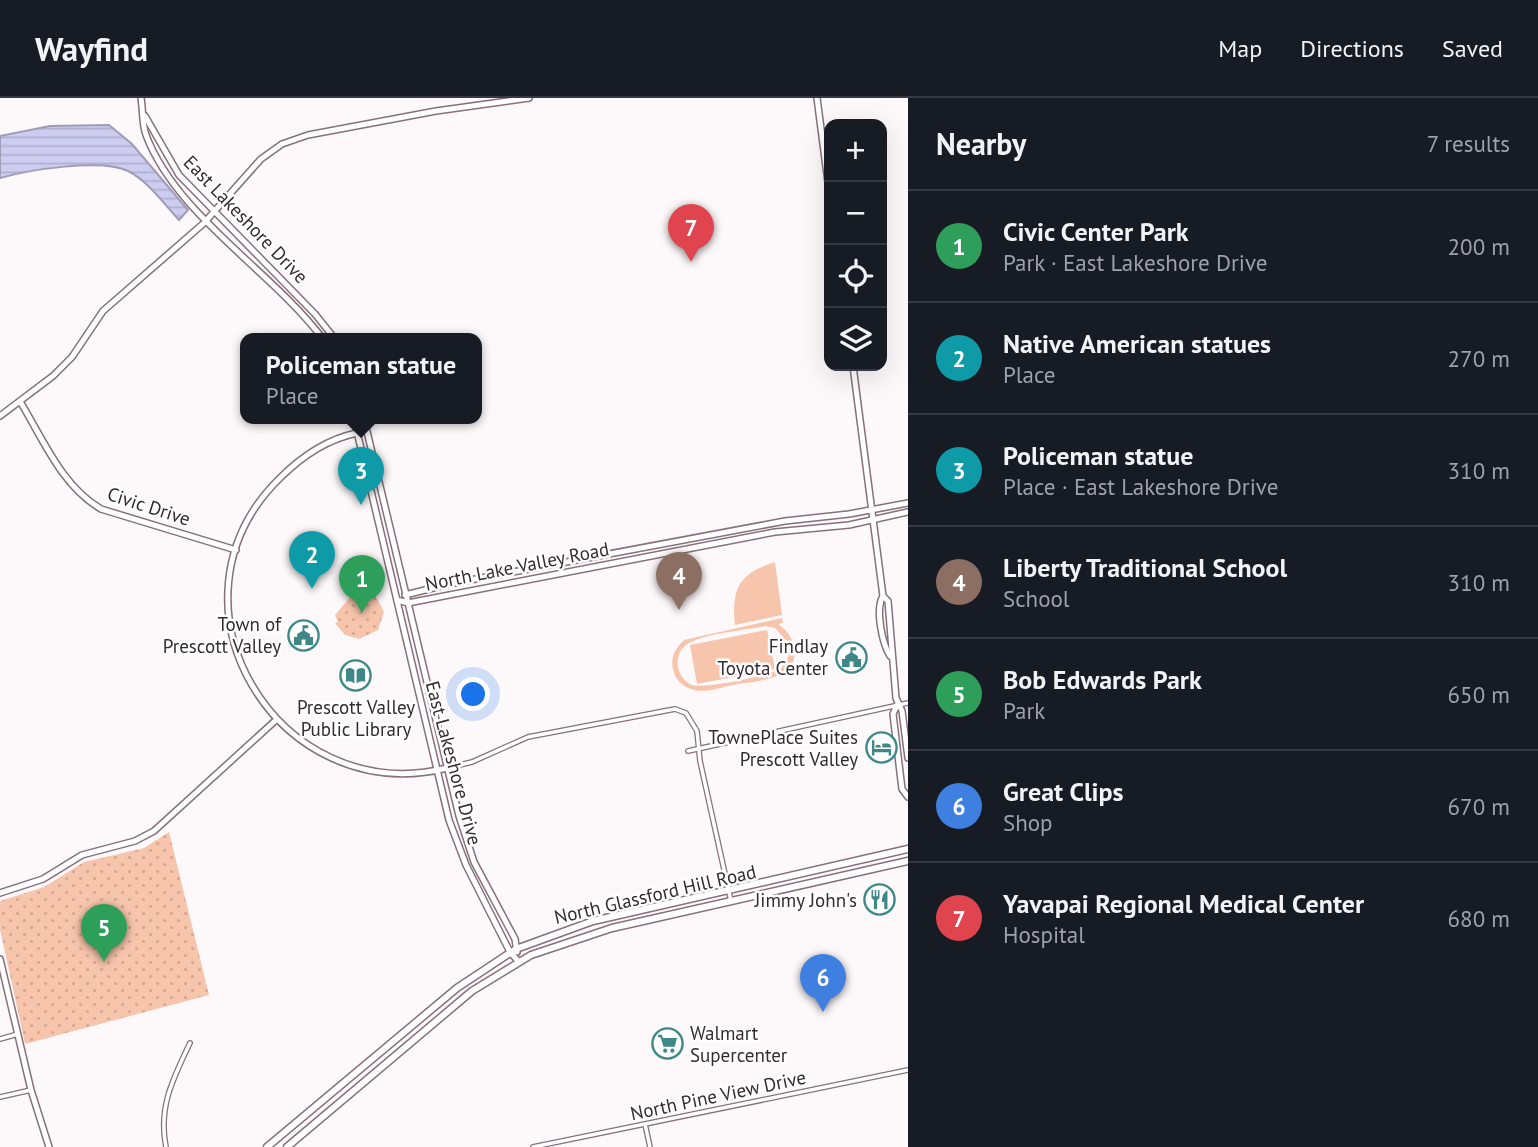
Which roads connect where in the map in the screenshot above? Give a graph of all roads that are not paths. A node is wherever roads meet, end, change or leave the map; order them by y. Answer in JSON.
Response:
{"nodes":[{"id":1,"x":141,"y":98,"type":"edge"},
{"id":2,"x":529,"y":98,"type":"edge"},
{"id":3,"x":817,"y":98,"type":"edge"},
{"id":4,"x":144,"y":114,"type":"junction"},
{"id":5,"x":828,"y":182,"type":"edge"},
{"id":6,"x":214,"y":212,"type":"junction"},
{"id":7,"x":207,"y":219,"type":"junction"},
{"id":8,"x":311,"y":310,"type":"junction"},
{"id":9,"x":304,"y":316,"type":"junction"},
{"id":10,"x":318,"y":333,"type":"edge"},
{"id":11,"x":330,"y":333,"type":"edge"},
{"id":12,"x":854,"y":371,"type":"edge"},
{"id":13,"x":21,"y":403,"type":"junction"},
{"id":14,"x":0,"y":416,"type":"edge"},
{"id":15,"x":355,"y":424,"type":"edge"},
{"id":16,"x":365,"y":424,"type":"edge"},
{"id":17,"x":367,"y":431,"type":"junction"},
{"id":18,"x":357,"y":433,"type":"junction"},
{"id":19,"x":908,"y":503,"type":"edge"},
{"id":20,"x":872,"y":510,"type":"junction"},
{"id":21,"x":908,"y":512,"type":"edge"},
{"id":22,"x":874,"y":520,"type":"junction"},
{"id":23,"x":236,"y":550,"type":"junction"},
{"id":24,"x":406,"y":595,"type":"junction"},
{"id":25,"x":397,"y":600,"type":"junction"},
{"id":26,"x":408,"y":603,"type":"junction"},
{"id":27,"x":908,"y":704,"type":"edge"},
{"id":28,"x":897,"y":705,"type":"junction"},
{"id":29,"x":276,"y":720,"type":"junction"},
{"id":30,"x":700,"y":748,"type":"junction"},
{"id":31,"x":688,"y":751,"type":"dead end"},
{"id":32,"x":908,"y":758,"type":"edge"},
{"id":33,"x":447,"y":768,"type":"junction"},
{"id":34,"x":437,"y":770,"type":"junction"},
{"id":35,"x":908,"y":797,"type":"edge"},
{"id":36,"x":908,"y":849,"type":"edge"},
{"id":37,"x":908,"y":861,"type":"edge"},
{"id":38,"x":474,"y":862,"type":"junction"},
{"id":39,"x":466,"y":865,"type":"junction"},
{"id":40,"x":728,"y":891,"type":"junction"},
{"id":41,"x":0,"y":893,"type":"edge"},
{"id":42,"x":731,"y":903,"type":"junction"},
{"id":43,"x":513,"y":951,"type":"junction"},
{"id":44,"x":0,"y":959,"type":"edge"},
{"id":45,"x":518,"y":961,"type":"junction"},
{"id":46,"x":2,"y":979,"type":"edge"},
{"id":47,"x":18,"y":1034,"type":"junction"},
{"id":48,"x":0,"y":1038,"type":"edge"},
{"id":49,"x":190,"y":1043,"type":"dead end"},
{"id":50,"x":908,"y":1070,"type":"edge"},
{"id":51,"x":31,"y":1090,"type":"junction"},
{"id":52,"x":0,"y":1097,"type":"edge"},
{"id":53,"x":645,"y":1124,"type":"junction"},
{"id":54,"x":46,"y":1146,"type":"edge"},
{"id":55,"x":166,"y":1147,"type":"edge"},
{"id":56,"x":267,"y":1147,"type":"edge"},
{"id":57,"x":287,"y":1147,"type":"edge"},
{"id":58,"x":533,"y":1147,"type":"edge"},
{"id":59,"x":650,"y":1147,"type":"edge"}],
"edges":[{"from":1,"to":4,"type":"street","name":"East Lakeshore Drive"},
{"from":2,"to":6,"type":"street"},
{"from":3,"to":5,"type":"street"},
{"from":4,"to":6,"type":"street","name":"East Lakeshore Drive"},
{"from":4,"to":7,"type":"street","name":"East Lakeshore Drive"},
{"from":6,"to":7,"type":"street"},
{"from":6,"to":8,"type":"street","name":"East Lakeshore Drive"},
{"from":7,"to":9,"type":"street","name":"East Lakeshore Drive"},
{"from":7,"to":13,"type":"street"},
{"from":8,"to":9,"type":"street"},
{"from":8,"to":11,"type":"street","name":"East Lakeshore Drive"},
{"from":9,"to":10,"type":"street","name":"East Lakeshore Drive"},
{"from":12,"to":20,"type":"street"},
{"from":13,"to":14,"type":"street"},
{"from":13,"to":23,"type":"street","name":"Civic Drive"},
{"from":15,"to":18,"type":"street","name":"East Lakeshore Drive"},
{"from":16,"to":17,"type":"street","name":"East Lakeshore Drive"},
{"from":17,"to":18,"type":"street"},
{"from":17,"to":24,"type":"street","name":"East Lakeshore Drive"},
{"from":18,"to":23,"type":"street"},
{"from":18,"to":25,"type":"street","name":"East Lakeshore Drive"},
{"from":19,"to":20,"type":"street","name":"North Lake Valley Road"},
{"from":20,"to":22,"type":"street"},
{"from":20,"to":24,"type":"street","name":"North Lake Valley Road"},
{"from":21,"to":22,"type":"street","name":"North Lake Valley Road"},
{"from":22,"to":26,"type":"street","name":"North Lake Valley Road"},
{"from":22,"to":28,"type":"street"},
{"from":23,"to":29,"type":"street"},
{"from":24,"to":25,"type":"street","name":"North Lake Valley Road"},
{"from":24,"to":26,"type":"street","name":"East Lakeshore Drive"},
{"from":25,"to":26,"type":"street","name":"North Lake Valley Road"},
{"from":25,"to":34,"type":"street","name":"East Lakeshore Drive"},
{"from":26,"to":33,"type":"street","name":"East Lakeshore Drive"},
{"from":27,"to":28,"type":"street"},
{"from":28,"to":30,"type":"street"},
{"from":28,"to":32,"type":"street"},
{"from":28,"to":35,"type":"street"},
{"from":29,"to":34,"type":"street"},
{"from":29,"to":41,"type":"street"},
{"from":30,"to":31,"type":"street"},
{"from":30,"to":33,"type":"street"},
{"from":30,"to":40,"type":"street"},
{"from":33,"to":34,"type":"street"},
{"from":33,"to":38,"type":"street","name":"East Lakeshore Drive"},
{"from":34,"to":39,"type":"street","name":"East Lakeshore Drive"},
{"from":36,"to":40,"type":"main road","name":"North Glassford Hill Road"},
{"from":37,"to":42,"type":"main road","name":"North Glassford Hill Road"},
{"from":38,"to":39,"type":"street"},
{"from":38,"to":43,"type":"street","name":"East Lakeshore Drive"},
{"from":39,"to":43,"type":"street","name":"East Lakeshore Drive"},
{"from":40,"to":42,"type":"street"},
{"from":40,"to":43,"type":"main road","name":"North Glassford Hill Road"},
{"from":42,"to":45,"type":"main road","name":"North Glassford Hill Road"},
{"from":43,"to":45,"type":"street","name":"East Lakeshore Drive"},
{"from":43,"to":56,"type":"main road","name":"North Glassford Hill Road"},
{"from":44,"to":46,"type":"street"},
{"from":45,"to":57,"type":"main road","name":"North Glassford Hill Road"},
{"from":46,"to":47,"type":"street"},
{"from":47,"to":48,"type":"street"},
{"from":47,"to":51,"type":"street"},
{"from":49,"to":55,"type":"street"},
{"from":50,"to":53,"type":"street","name":"North Pine View Drive"},
{"from":51,"to":52,"type":"street"},
{"from":51,"to":54,"type":"street"},
{"from":53,"to":58,"type":"street","name":"North Pine View Drive"},
{"from":53,"to":59,"type":"street"}]}
